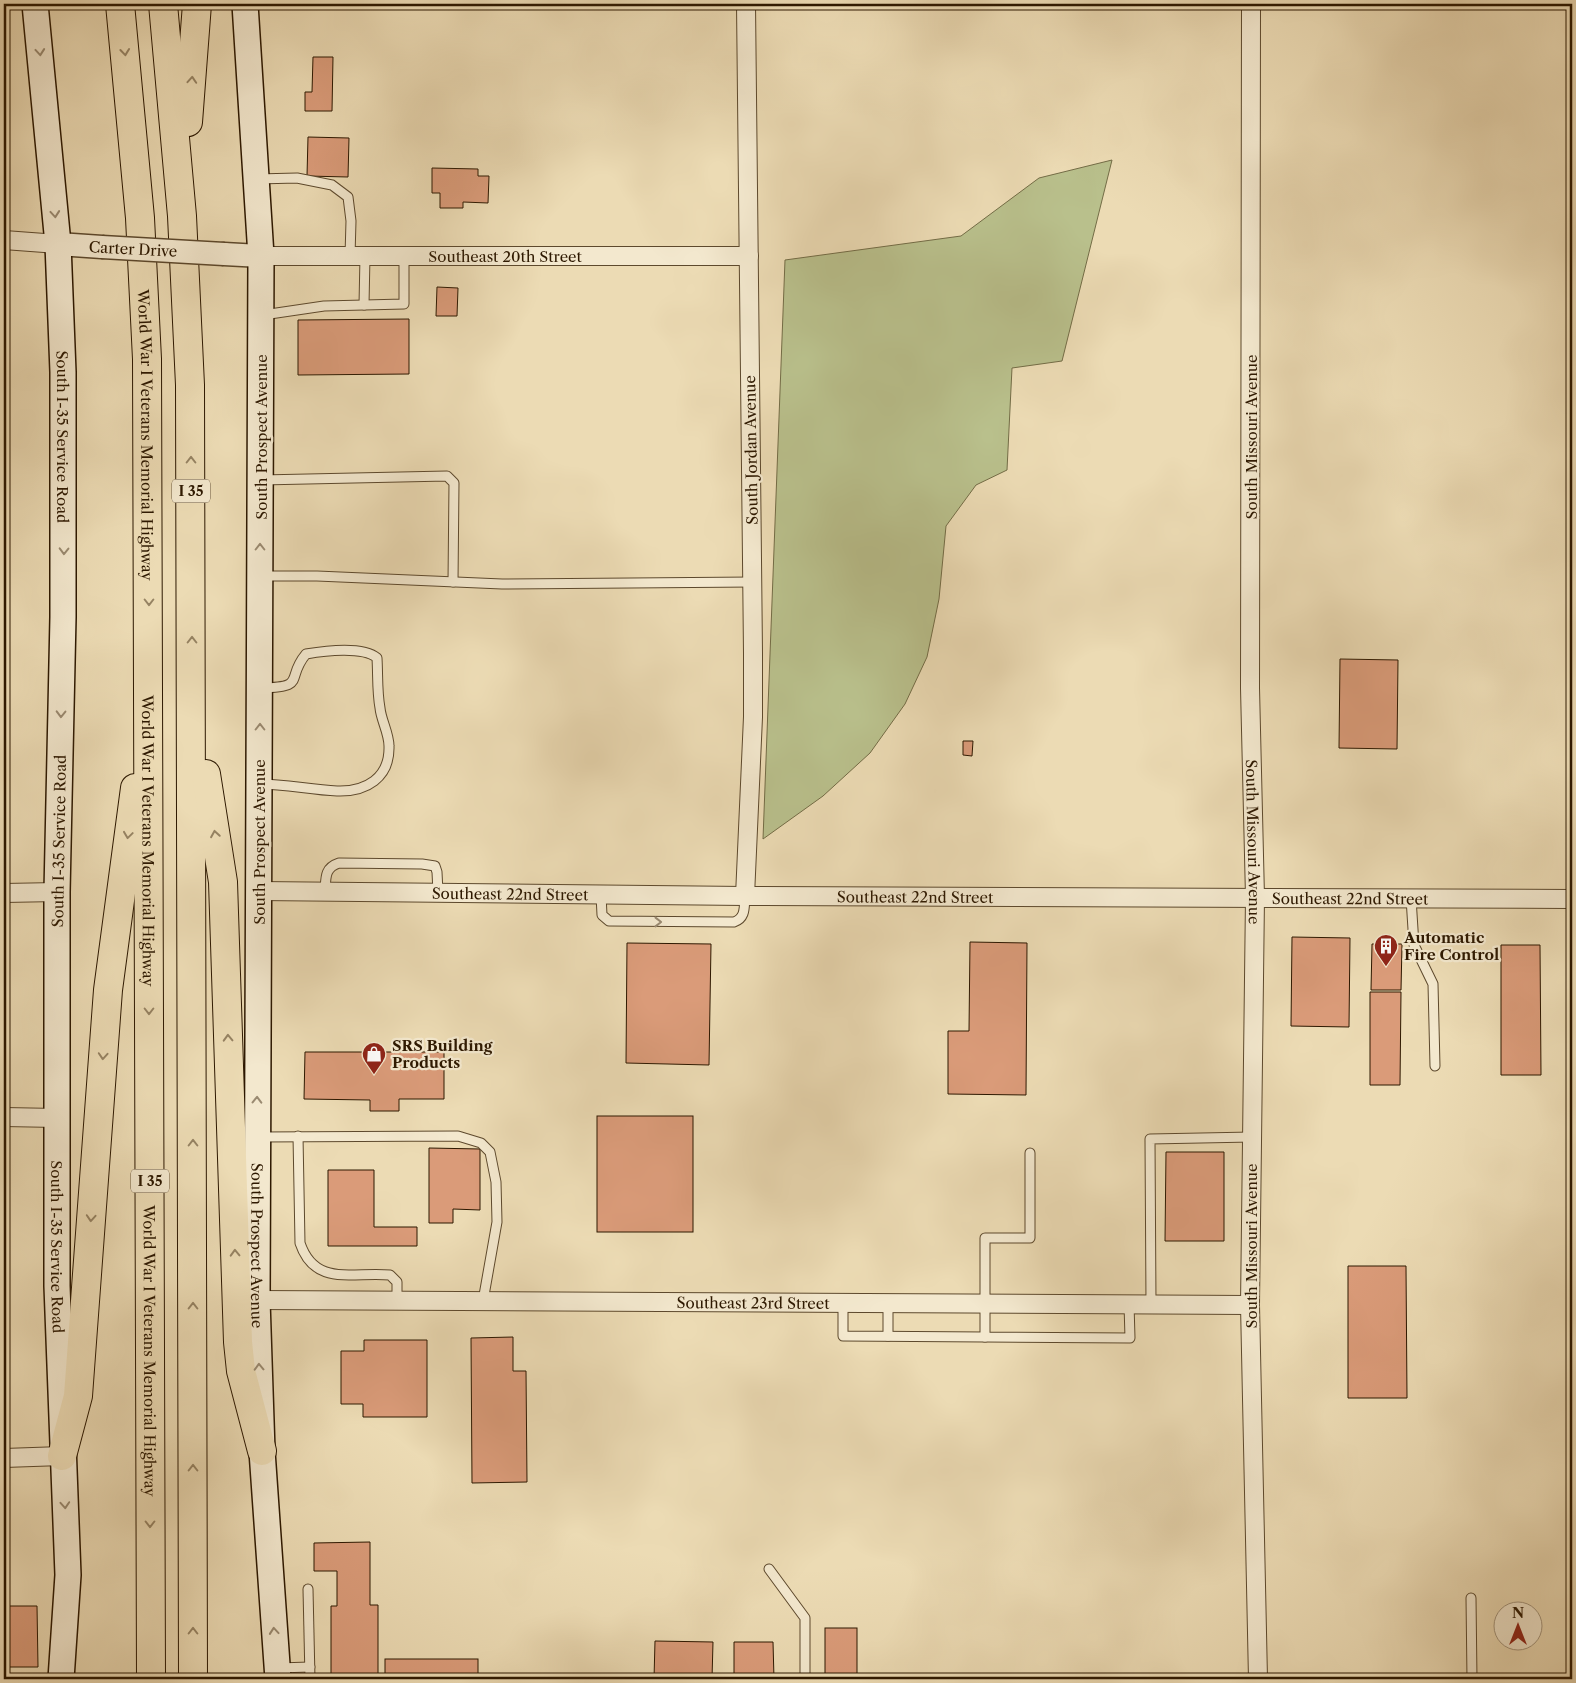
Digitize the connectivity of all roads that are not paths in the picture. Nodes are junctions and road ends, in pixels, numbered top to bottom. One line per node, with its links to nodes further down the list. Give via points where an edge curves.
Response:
1 (35, 4): 11 (main road, South I-35 Service Road, one-way to 11)
2 (120, 4): 22 (highway, World War I Veterans Memorial Highway / I 35, one-way to 22, via 140,218 147,359)
3 (163, 4): 9 (highway, I 35)
4 (197, 4): 9 (highway, one-way to 4)
5 (245, 4): 8 (main road, South Prospect Avenue)
6 (746, 4): 15 (street, South Jordan Avenue)
7 (1251, 4): 33 (street, South Missouri Avenue, via 1250,688)
8 (257, 179): 12 (main road, South Prospect Avenue); 13 (lane, via 297,178 332,185 348,197)
9 (182, 216): 23 (highway, I 35, one-way to 9, via 190,385)
10 (4, 240): 11 (street, Carter Drive)
11 (58, 244): 12 (street, Carter Drive, bridge); 27 (main road, South I-35 Service Road, one-way to 27, via 64,498)
12 (262, 256): 13 (street, Southeast 20th Street); 17 (main road, South Prospect Avenue)
13 (358, 256): 14 (street, Southeast 20th Street); 16 (lane)
14 (404, 256): 15 (street, Southeast 20th Street); 16 (lane, via 404,304)
15 (749, 256): 21 (street, South Jordan Avenue)
16 (364, 304): 17 (lane)
17 (261, 315): 18 (main road, South Prospect Avenue)
18 (261, 480): 19 (main road, South Prospect Avenue, one-way to 18); 20 (lane, via 447,476 454,483)
19 (260, 576): 20 (lane); 24 (main road, South Prospect Avenue)
20 (454, 582): 21 (lane)
21 (753, 582): 32 (street, South Jordan Avenue, via 753,717)
22 (148, 682): 55 (highway, one-way to 55, via 108,990 78,1396); 63 (highway, World War I Veterans Memorial Highway / I 35, one-way to 63)
23 (192, 688): 54 (highway, one-way to 23, via 241,1371 223,882); 64 (highway, I 35, one-way to 23)
24 (260, 688): 25 (main road, South Prospect Avenue, one-way to 24); 25 (lane, via 291,685 306,654 362,651 372,654 377,658 380,708 389,745 386,767 379,780 360,789 338,791)
25 (260, 784): 26 (main road, South Prospect Avenue)
26 (259, 891): 28 (street, Southeast 22nd Street); 40 (main road, South Prospect Avenue, one-way to 26)
27 (57, 892): 29 (street); 38 (main road, South I-35 Service Road)
28 (325, 892): 30 (street, Southeast 22nd Street); 30 (lane, via 329,868 348,863 435,866)
29 (4, 893)
30 (438, 893): 31 (street, Southeast 22nd Street)
31 (601, 895): 32 (street, Southeast 22nd Street); 32 (lane, one-way to 32, via 602,915 610,921 734,922 743,915)
32 (745, 896): 33 (street, Southeast 22nd Street)
33 (1255, 897): 34 (street, Southeast 22nd Street); 41 (street, South Missouri Avenue)
34 (1411, 898): 35 (street, Southeast 22nd Street); 36 (lane, via 1414,945 1434,984)
35 (1572, 900)
36 (1435, 1066)
37 (4, 1117): 38 (street)
38 (57, 1118): 55 (main road, South I-35 Service Road)
39 (298, 1136): 40 (lane); 44 (lane, via 458,1136 481,1143 490,1152 496,1182 498,1222); 45 (lane, via 300,1243 304,1256 315,1267 330,1274 390,1275 397,1282)
40 (257, 1137): 43 (main road, South Prospect Avenue)
41 (1252, 1137): 50 (lane, via 1150,1139); 51 (street, South Missouri Avenue)
42 (1030, 1153): 48 (lane, via 1030,1238 985,1238)
43 (257, 1300): 45 (street, Southeast 23rd Street); 54 (main road, South Prospect Avenue, one-way to 43)
44 (483, 1301): 45 (street, Southeast 23rd Street); 46 (street, Southeast 23rd Street)
45 (398, 1302)
46 (843, 1303): 47 (street, Southeast 23rd Street); 52 (lane, via 843,1336)
47 (888, 1303): 48 (street, Southeast 23rd Street); 52 (lane)
48 (984, 1304): 49 (street, Southeast 23rd Street); 53 (lane)
49 (1129, 1304): 50 (street, Southeast 23rd Street); 53 (lane, via 1130,1338)
50 (1151, 1304): 51 (street, Southeast 23rd Street)
51 (1250, 1305): 67 (street, South Missouri Avenue)
52 (888, 1336): 53 (lane)
53 (984, 1337)
54 (262, 1451): 61 (main road, South Prospect Avenue, one-way to 54)
55 (62, 1456): 56 (street); 62 (main road, South I-35 Service Road, one-way to 62, via 68,1575)
56 (4, 1458)
57 (769, 1568): 66 (lane, via 805,1618)
58 (308, 1589): 60 (lane)
59 (1471, 1598): 68 (lane)
60 (310, 1667): 61 (lane); 65 (lane)
61 (278, 1674)
62 (61, 1679)
63 (151, 1679)
64 (193, 1679)
65 (310, 1679)
66 (805, 1679)
67 (1258, 1679)
68 (1472, 1679)

